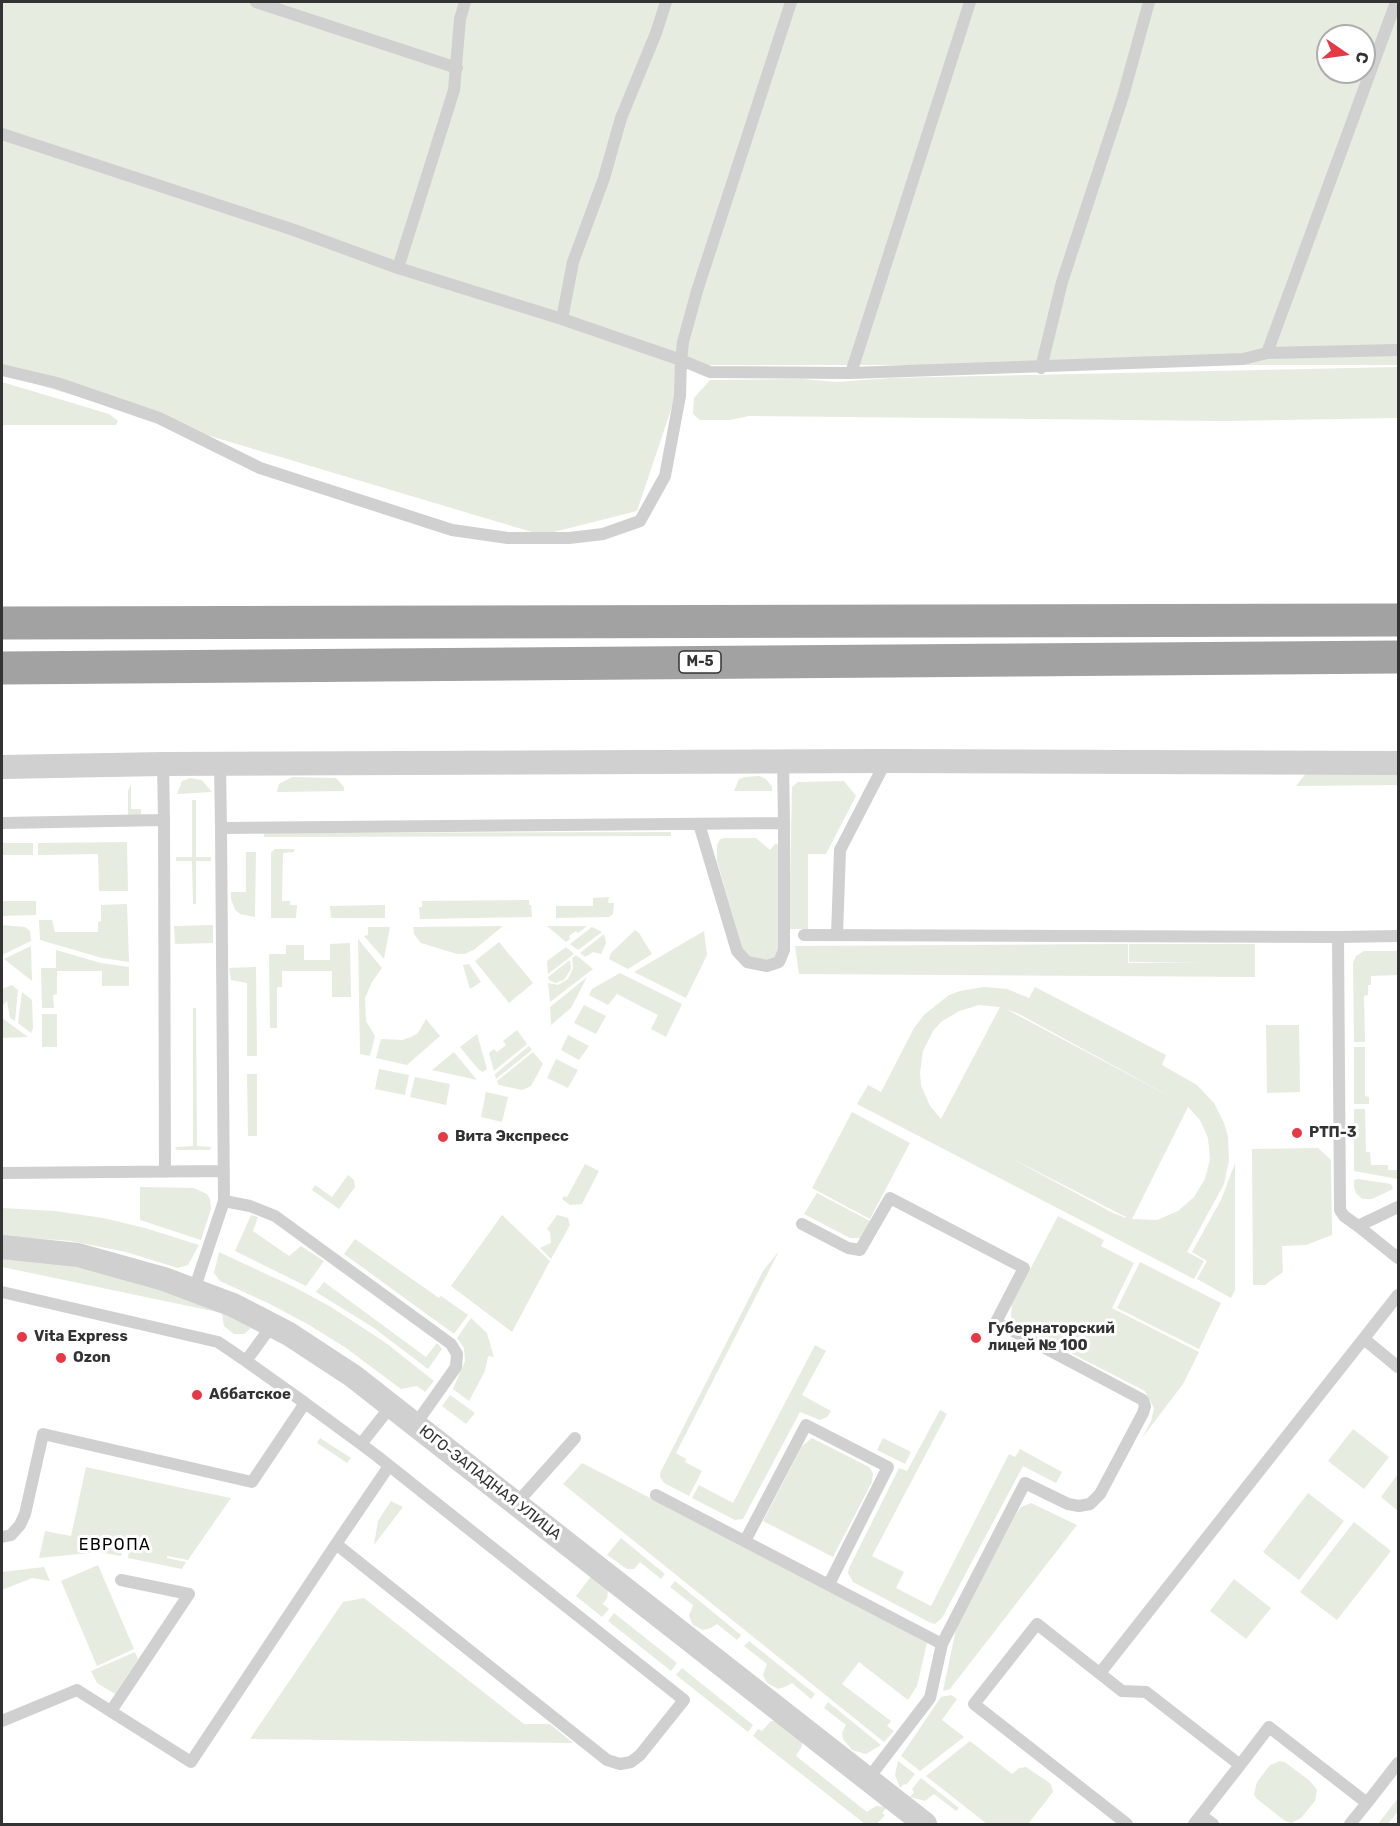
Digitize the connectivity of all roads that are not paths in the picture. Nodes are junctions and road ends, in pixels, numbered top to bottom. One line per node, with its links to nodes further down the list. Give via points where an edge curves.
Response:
1 (256, 2): 8 (lane)
2 (465, 2): 8 (lane)
3 (666, 2): 11 (lane, via 621,118 573,262)
4 (791, 2): 14 (lane, via 696,291)
5 (970, 2): 17 (lane)
6 (1149, 2): 15 (lane, via 1123,96 1062,282)
7 (1396, 2): 13 (lane)
8 (457, 68): 10 (lane, via 454,90)
9 (2, 134): 10 (lane)
10 (398, 268): 11 (lane)
11 (562, 319): 14 (lane)
12 (1398, 350): 13 (lane)
13 (1268, 353): 15 (lane, via 1244,359)
14 (681, 360): 16 (lane, via 680,396 665,476 640,521 603,534 568,538 508,538 452,530 260,468 159,418 57,383); 17 (lane, via 710,372)
15 (1041, 368): 17 (lane)
16 (2, 370)
17 (851, 373)
18 (1398, 620): 19 (highway)
19 (2, 623)
20 (1398, 657): 21 (highway, М-5)
21 (2, 668)
22 (783, 761): 23 (street); 26 (street); 30 (lane)
23 (886, 761): 24 (street); 34 (lane, via 840,850)
24 (1398, 763)
25 (163, 764): 26 (street); 27 (street); 28 (lane)
26 (220, 764): 32 (lane)
27 (2, 767)
28 (164, 820): 29 (lane); 38 (lane)
29 (2, 823)
30 (784, 823): 31 (lane); 31 (lane, via 784,950 779,962 767,966 747,962 737,951)
31 (699, 824): 32 (lane)
32 (221, 828): 37 (lane)
33 (804, 935): 34 (lane)
34 (837, 935): 36 (lane)
35 (1398, 936): 36 (lane)
36 (1338, 937): 43 (lane, via 1340,1210)
37 (224, 1171): 38 (lane); 40 (lane)
38 (165, 1172): 39 (lane)
39 (2, 1173)
40 (224, 1201): 46 (lane); 55 (lane, via 275,1216 451,1344 457,1354 456,1367)
41 (1398, 1207): 43 (lane)
42 (802, 1224): 66 (lane, via 848,1248 860,1250 890,1198 1024,1268 996,1322 1143,1400 1145,1406 1100,1494 1090,1504 1068,1504 1025,1483)
43 (1358, 1226): 45 (lane)
44 (2, 1247): 46 (street, ЮГО-ЗАПАДНАЯ УЛИЦА, via 78,1255)
45 (1398, 1258)
46 (194, 1290): 49 (street, ЮГО-ЗАПАДНАЯ УЛИЦА)
47 (2, 1292): 51 (lane, via 218,1342)
48 (1398, 1294): 50 (lane)
49 (272, 1325): 51 (lane); 54 (street, ЮГО-ЗАПАДНАЯ УЛИЦА, via 353,1376)
50 (1364, 1339): 52 (lane); 67 (lane)
51 (246, 1361): 53 (lane)
52 (1398, 1367)
53 (304, 1402): 57 (lane); 61 (lane, via 252,1482 43,1434 25,1514 20,1526)
54 (391, 1406): 55 (street, ЮГО-ЗАПАДНАЯ УЛИЦА); 57 (lane)
55 (415, 1425): 60 (street, ЮГО-ЗАПАДНАЯ УЛИЦА)
56 (575, 1438): 60 (lane)
57 (361, 1444): 58 (lane)
58 (389, 1466): 63 (lane); 63 (lane, via 684,1700 640,1755 620,1764 608,1760)
59 (656, 1495): 62 (lane)
60 (516, 1504): 72 (street, ЮГО-ЗАПАДНАЯ УЛИЦА)
61 (2, 1537)
62 (746, 1541): 65 (lane); 65 (lane, via 806,1425 888,1467)
63 (336, 1544): 68 (lane, via 191,1762)
64 (121, 1580): 68 (lane, via 189,1594)
65 (829, 1584): 66 (lane)
66 (942, 1644): 72 (lane, via 930,1698)
67 (1100, 1673): 71 (lane, via 1122,1690 1146,1692); 76 (lane, via 1037,1624 974,1704)
68 (111, 1710): 69 (lane, via 77,1690)
69 (2, 1720)
70 (1398, 1763): 73 (lane)
71 (1240, 1765): 73 (lane, via 1269,1728); 74 (lane)
72 (868, 1779): 75 (street, ЮГО-ЗАПАДНАЯ УЛИЦА)
73 (1367, 1803): 78 (lane)
74 (1198, 1820): 77 (lane)
75 (925, 1824)
76 (1127, 1824)
77 (1213, 1824)
78 (1350, 1824)

